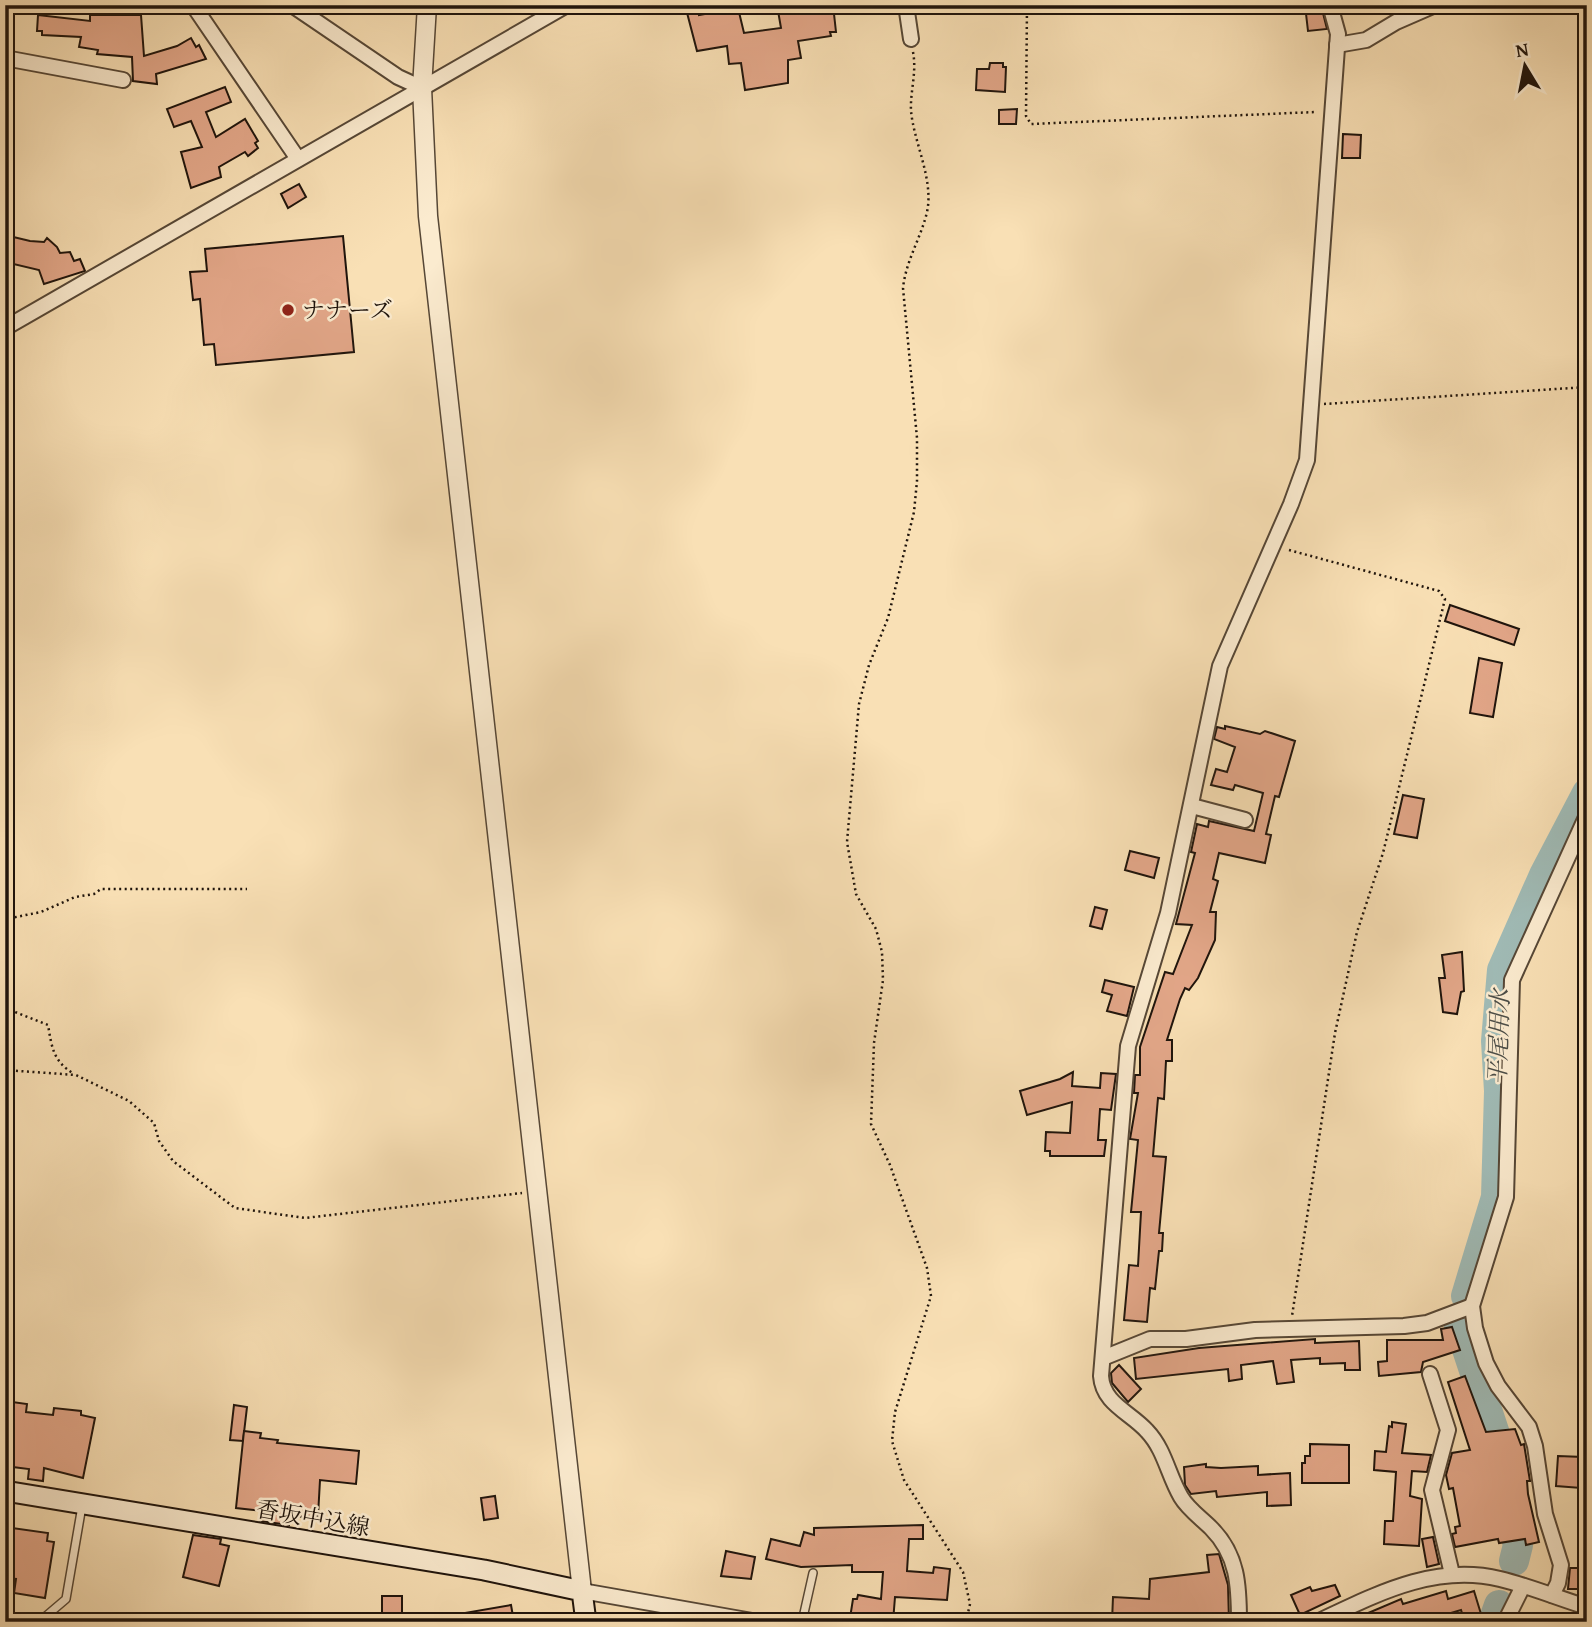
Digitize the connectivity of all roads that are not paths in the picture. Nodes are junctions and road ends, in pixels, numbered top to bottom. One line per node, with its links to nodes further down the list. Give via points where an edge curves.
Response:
1 (193, 5): 13 (street)
2 (292, 5): 12 (street)
3 (427, 5): 12 (street)
4 (567, 5): 12 (street)
5 (906, 5): 8 (street)
6 (1330, 5): 9 (street, via 1337,24)
7 (1435, 5): 9 (street, via 1366,40)
8 (911, 38)
9 (1337, 45): 15 (street, via 1307,460 1220,666)
10 (5, 58): 11 (street)
11 (123, 80)
12 (422, 88): 13 (street); 26 (street, via 430,238)
13 (298, 159): 14 (street)
14 (5, 328)
15 (1192, 806): 17 (street); 19 (street, via 1168,913 1128,1046)
16 (1587, 815): 18 (street, via 1512,980 1506,1197)
17 (1245, 820)
18 (1472, 1306): 19 (street, via 1427,1323 1404,1326 1255,1330 1150,1339); 27 (street, via 1486,1363 1497,1387 1529,1427 1535,1446 1545,1514 1561,1564)
19 (1104, 1359): 34 (street, via 1101,1376 1107,1396 1148,1431 1184,1502 1224,1542 1238,1584)
20 (1430, 1374): 24 (street, via 1448,1430 1432,1490)
21 (5, 1491): 22 (main road, 香坂中込線)
22 (82, 1504): 26 (main road, 香坂中込線, via 484,1570); 30 (lane, via 66,1599)
23 (813, 1573): 33 (lane)
24 (1452, 1574): 25 (street, via 1499,1578); 35 (street, via 1407,1583)
25 (1523, 1586): 27 (street); 36 (street)
26 (582, 1591): 29 (street); 31 (main road)
27 (1552, 1595): 28 (street)
28 (1587, 1607)
29 (682, 1615): 32 (street)
30 (40, 1622)
31 (586, 1622)
32 (758, 1622)
33 (802, 1622)
34 (1239, 1622)
35 (1317, 1622)
36 (1505, 1622)

